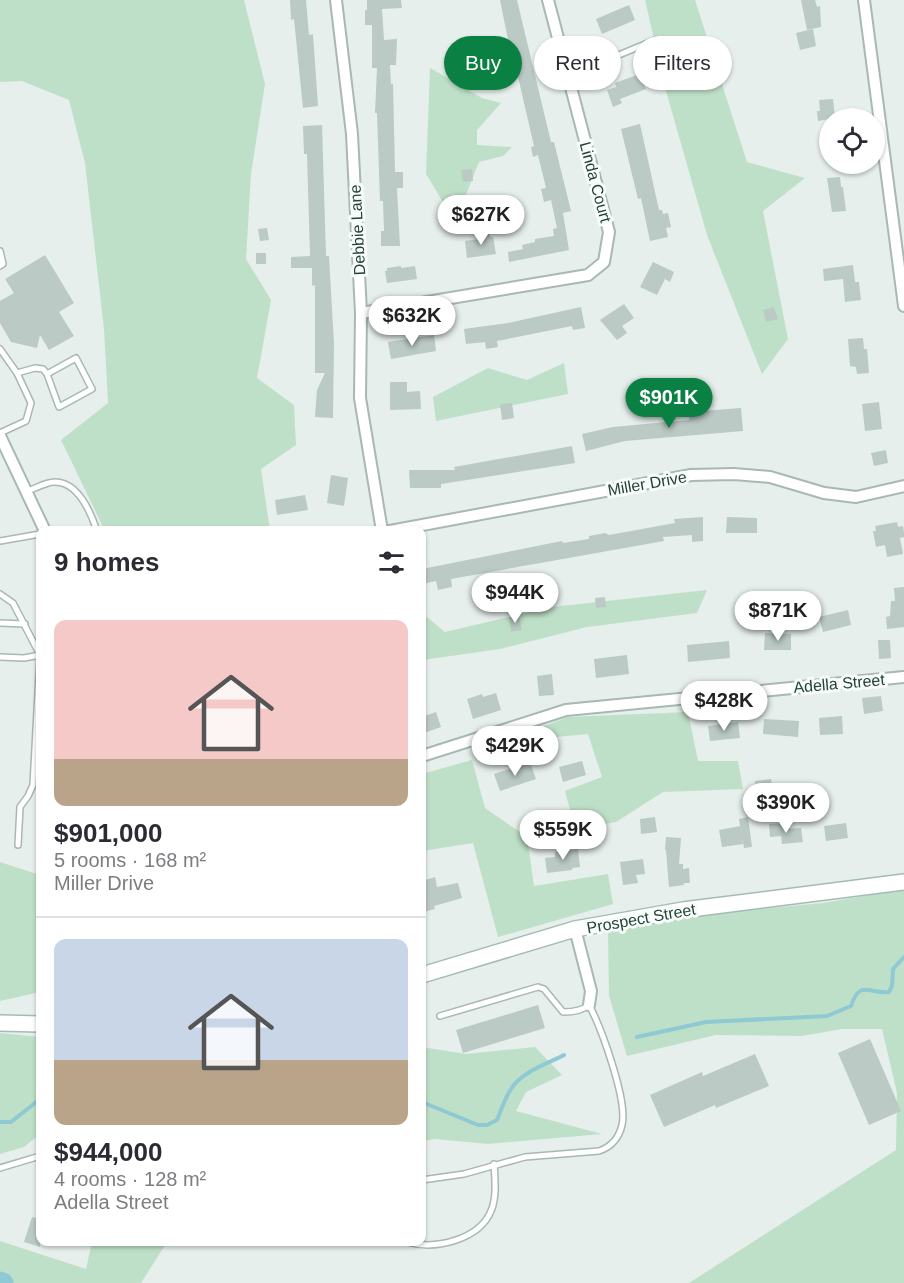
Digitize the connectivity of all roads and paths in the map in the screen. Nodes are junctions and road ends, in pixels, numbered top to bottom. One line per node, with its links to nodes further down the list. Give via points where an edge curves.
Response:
1 (336, 0): 9 (street, Debbie Lane, via 352,134)
2 (548, 0): 4 (street, Linda Court)
3 (864, 0): 8 (street)
4 (557, 36)
5 (572, 90): 9 (street, Linda Court, via 609,232 604,262 588,275)
6 (0, 251): 7 (lane)
7 (0, 266)
8 (904, 306)
9 (361, 313): 18 (street, Debbie Lane, via 360,398)
10 (0, 349): 11 (lane)
11 (17, 373): 12 (lane, via 35,368); 13 (lane, via 31,403 26,421)
12 (47, 374): 12 (lane, via 59,407 92,389 76,358)
13 (0, 434): 15 (street)
14 (904, 486): 19 (street, Miller Drive, via 856,497 824,493 770,477 691,475)
15 (28, 491): 16 (street); 17 (lane, via 49,482 68,486 86,507)
16 (43, 526)
17 (95, 526)
18 (381, 526)
19 (417, 526)
20 (36, 535): 21 (lane)
21 (0, 541)
22 (0, 594): 24 (lane, via 13,603)
23 (0, 623): 24 (lane)
24 (25, 624): 25 (lane)
25 (36, 647)
26 (36, 656): 27 (lane)
27 (0, 657)
28 (904, 677): 30 (street, Adella Street, via 566,710)
29 (36, 729): 31 (lane, via 33,785 20,807)
30 (426, 755)
31 (18, 845)
32 (904, 882): 33 (main road, Prospect Street, via 683,910)
33 (575, 930): 34 (main road, Prospect Street); 35 (street, via 591,992)
34 (426, 974)
35 (590, 1005): 36 (lane, via 563,1012 538,987); 40 (lane, via 601,1026 623,1106 622,1125 615,1140 609,1148 599,1151 525,1156)
36 (440, 1016)
37 (0, 1023): 38 (main road)
38 (36, 1024)
39 (36, 1157): 41 (lane)
40 (494, 1164): 42 (lane, via 464,1174); 43 (lane, via 492,1209 484,1225 450,1243)
41 (0, 1168)
42 (426, 1179)
43 (426, 1245)

